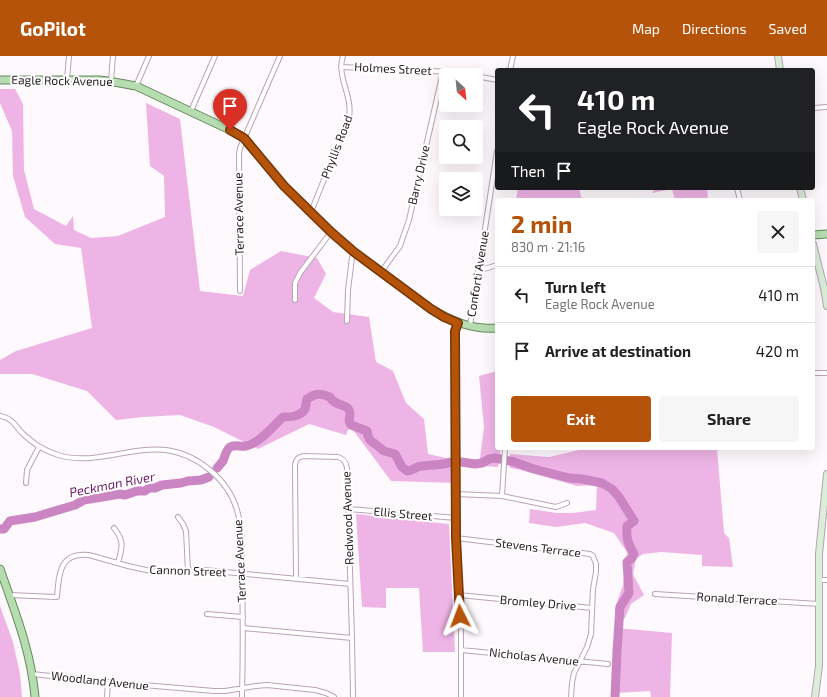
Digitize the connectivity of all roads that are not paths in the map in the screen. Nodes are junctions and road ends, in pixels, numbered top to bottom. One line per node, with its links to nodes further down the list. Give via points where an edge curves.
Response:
1 (69, 56): 15 (street)
2 (113, 56): 17 (street)
3 (149, 56): 18 (street)
4 (214, 56): 22 (street)
5 (280, 56): 23 (street, Terrace Avenue)
6 (343, 56): 9 (street, Phyllis Road)
7 (513, 56): 10 (street)
8 (778, 56): 11 (main road)
9 (341, 67): 12 (street, Holmes Street); 25 (street, Phyllis Road, via 351,109)
10 (510, 68)
11 (780, 68)
12 (439, 72)
13 (483, 77): 16 (street)
14 (0, 80): 15 (main road, Eagle Rock Avenue)
15 (67, 80): 17 (main road, Eagle Rock Avenue)
16 (495, 80)
17 (111, 81): 18 (main road, Eagle Rock Avenue)
18 (136, 86): 22 (main road, Eagle Rock Avenue)
19 (439, 89): 33 (street, Barry Drive, via 409,220 400,246)
20 (827, 107): 21 (street)
21 (815, 108)
22 (191, 112): 23 (main road, Eagle Rock Avenue)
23 (244, 138): 25 (main road, Eagle Rock Avenue, via 284,186); 34 (street, Terrace Avenue, via 239,154)
24 (495, 164): 32 (street, Conforti Avenue)
25 (311, 213): 26 (main road, Eagle Rock Avenue)
26 (331, 232): 29 (main road, Eagle Rock Avenue); 35 (street, via 300,273 295,283)
27 (827, 234): 28 (main road)
28 (815, 235)
29 (354, 252): 33 (main road, Eagle Rock Avenue); 37 (street, via 348,290)
30 (815, 252): 36 (main road)
31 (495, 266): 32 (street)
32 (478, 271): 39 (street, Conforti Avenue)
33 (381, 272): 38 (main road, Eagle Rock Avenue, via 431,309)
34 (240, 291)
35 (295, 300)
36 (827, 306)
37 (347, 321)
38 (458, 323): 39 (main road, Eagle Rock Avenue); 48 (street, via 455,331)
39 (470, 326): 40 (main road, Eagle Rock Avenue)
40 (495, 328)
41 (815, 373): 42 (street)
42 (827, 373)
43 (2, 416): 44 (street, Terrace Avenue, via 10,420)
44 (39, 447): 47 (street, via 27,470); 59 (street, Terrace Avenue, via 60,455 84,458 167,450 201,464 222,483 237,509 241,530)
45 (505, 450): 49 (street)
46 (827, 474): 61 (main road)
47 (26, 483)
48 (456, 494): 49 (street); 53 (street)
49 (502, 496): 50 (street, via 556,507)
50 (567, 503)
51 (349, 509): 53 (street, Ellis Street); 60 (street, Redwood Avenue, via 347,468 342,459 304,456 296,460); 63 (street, Redwood Avenue)
52 (178, 517): 58 (street, via 186,531)
53 (456, 518): 55 (street)
54 (114, 528): 56 (street, via 122,541)
55 (456, 538): 66 (street); 68 (street, Stevens Terrace, via 590,554 596,564)
56 (118, 563): 58 (street, Cannon Street, via 158,572); 65 (street, Cannon Street, via 80,554 71,557 60,570 57,597)
57 (0, 569): 65 (main road)
58 (188, 570): 59 (street, Cannon Street)
59 (242, 573): 60 (street, Cannon Street); 70 (street, Terrace Avenue)
60 (296, 579): 63 (street, Cannon Street)
61 (819, 580): 62 (street); 67 (main road)
62 (827, 580)
63 (350, 584): 72 (street, Redwood Avenue)
64 (655, 594): 67 (street, Ronald Terrace)
65 (9, 595): 76 (main road, via 26,644)
66 (459, 595): 68 (street, Bromley Drive); 73 (street)
67 (819, 604): 86 (main road, via 819,666)
68 (592, 608): 74 (street, Stevens Terrace, via 591,634)
69 (208, 614): 70 (street)
70 (243, 617): 71 (street, Terrace Avenue)
71 (243, 628): 72 (street); 78 (street, Terrace Avenue)
72 (352, 638): 83 (street, Redwood Avenue)
73 (461, 650): 74 (street, Nicholas Avenue); 84 (street)
74 (580, 662): 75 (street, Nicholas Avenue); 85 (street, Stevens Terrace, via 574,673)
75 (608, 664)
76 (32, 674): 77 (street, Woodland Avenue); 79 (main road)
77 (108, 682): 78 (street, Woodland Avenue, via 214,691); 80 (street)
78 (242, 687): 81 (street, Terrace Avenue); 82 (street, Woodland Avenue, via 267,685 315,690)
79 (35, 697)
80 (108, 697)
81 (242, 697)
82 (334, 697)
83 (352, 697)
84 (461, 697)
85 (571, 697)
86 (815, 697)

